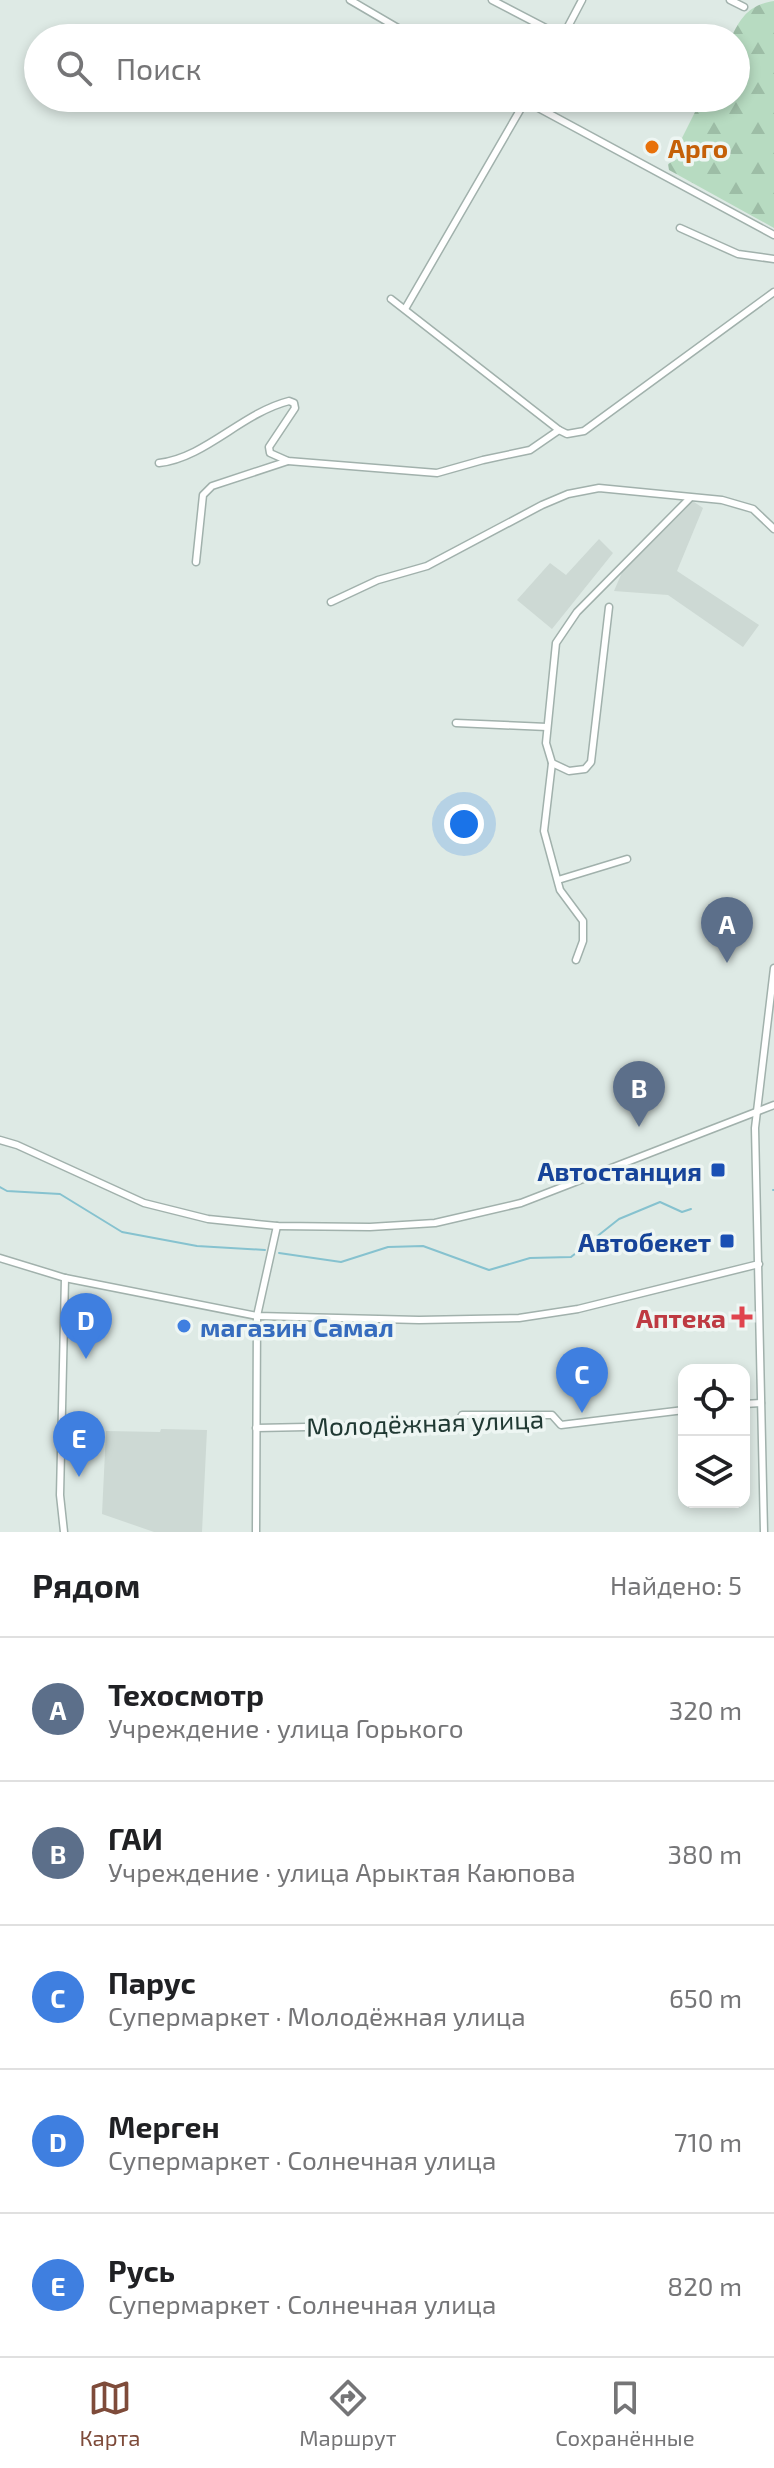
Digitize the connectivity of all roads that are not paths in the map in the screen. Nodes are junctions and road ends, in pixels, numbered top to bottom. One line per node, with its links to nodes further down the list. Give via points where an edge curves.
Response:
1 (350, 0): 6 (street)
2 (492, 0): 7 (street)
3 (582, 0): 8 (street)
4 (730, 0): 5 (street)
5 (744, 7)
6 (391, 24)
7 (537, 24)
8 (569, 24)
9 (517, 112): 16 (street)
10 (548, 112): 12 (street)
11 (680, 228): 13 (street, via 738,254)
12 (774, 235)
13 (774, 259)
14 (774, 292): 17 (street, via 584,431)
15 (391, 299): 16 (street)
16 (405, 309): 17 (street)
17 (559, 430): 18 (street, via 530,450 437,473)
18 (288, 461): 19 (street, via 270,453 269,447 295,408 289,401 256,413 171,462); 22 (street, via 212,486 203,495)
19 (159, 463)
20 (690, 498): 21 (street, via 740,504 761,514); 23 (street, via 599,488 568,494 427,566 378,580); 26 (street, via 564,630 553,659)
21 (774, 529)
22 (196, 562)
23 (331, 602)
24 (609, 607): 27 (street, via 591,762 580,771)
25 (456, 723): 26 (street)
26 (547, 727): 27 (street)
27 (552, 763): 29 (street, via 544,831)
28 (627, 859): 29 (street)
29 (558, 880): 30 (street, via 583,921)
30 (576, 960)
31 (774, 968): 33 (street)
32 (774, 1105): 33 (street)
33 (756, 1112): 35 (street, via 521,1203 435,1223); 37 (street)
34 (0, 1140): 35 (street, via 144,1203 208,1219)
35 (277, 1226): 39 (street)
36 (0, 1258): 38 (street)
37 (759, 1264): 39 (street, via 578,1309 519,1318); 40 (street)
38 (65, 1278): 39 (street); 44 (street, via 60,1495)
39 (257, 1316): 43 (street)
40 (761, 1403): 41 (street); 46 (street)
41 (750, 1404)
42 (678, 1411): 43 (street, Молодёжная улица, via 561,1425 552,1415 462,1415 458,1424)
43 (256, 1428): 45 (street)
44 (64, 1532)
45 (256, 1532)
46 (764, 1532)

